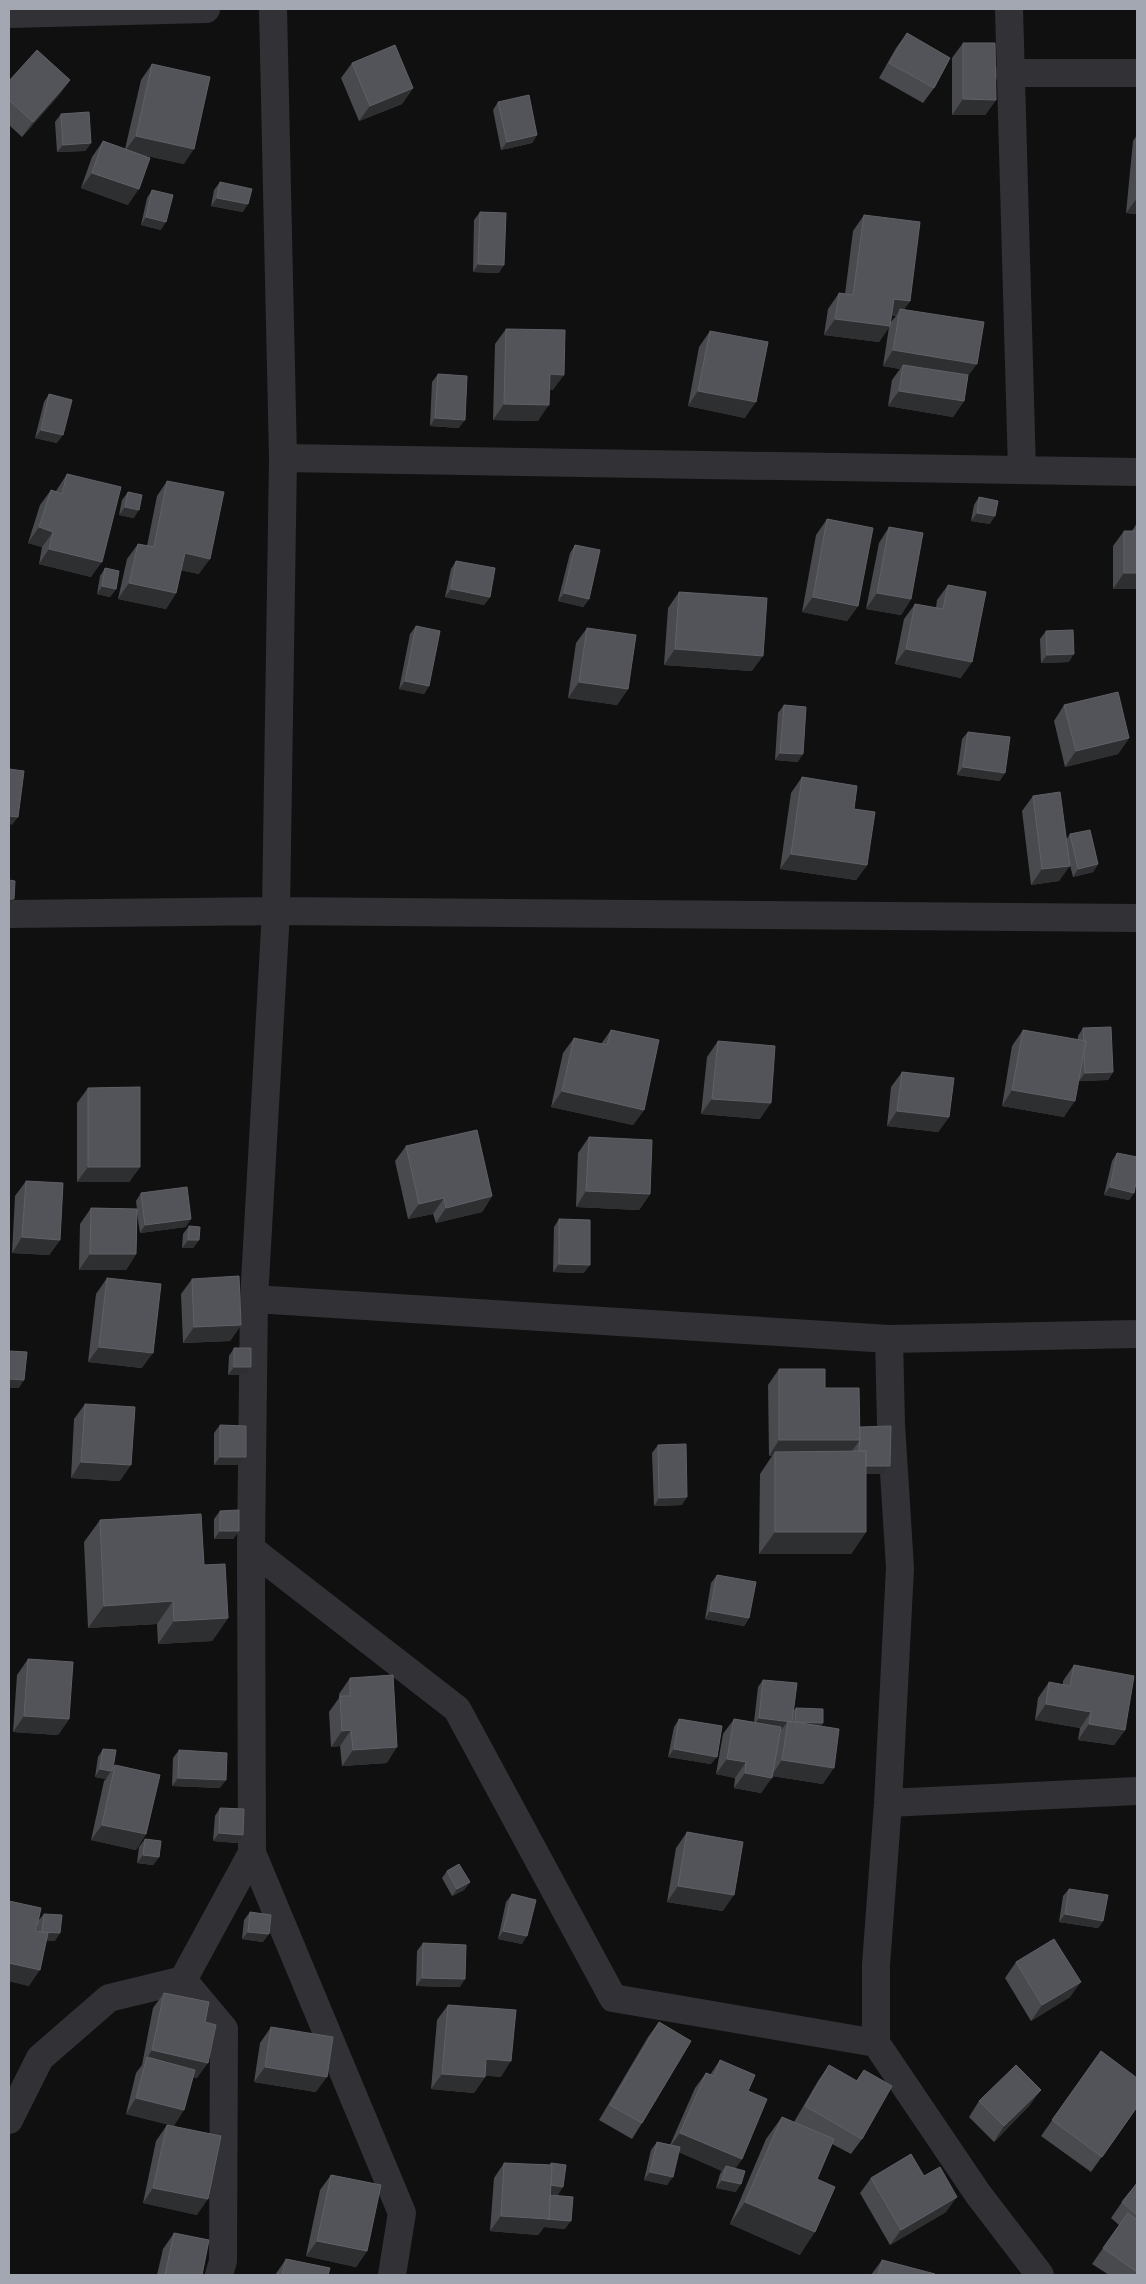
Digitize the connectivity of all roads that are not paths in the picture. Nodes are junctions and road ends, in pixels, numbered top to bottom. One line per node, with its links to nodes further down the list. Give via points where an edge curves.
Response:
1 (206, 9): 4 (street)
2 (273, 9): 7 (street)
3 (1009, 9): 5 (street)
4 (9, 14)
5 (1009, 73): 6 (street); 8 (street)
6 (1137, 73)
7 (283, 458): 8 (street); 10 (street)
8 (1022, 470): 9 (street)
9 (1137, 472)
10 (276, 911): 11 (street); 12 (street); 13 (street)
11 (9, 914)
12 (1137, 918)
13 (254, 1300): 15 (street); 16 (street)
14 (1137, 1334): 15 (street)
15 (890, 1339): 18 (street, via 891,1424 900,1568)
16 (251, 1549): 19 (street); 21 (street, via 457,1709 613,1998)
17 (1137, 1791): 18 (street)
18 (888, 1803): 21 (street, via 876,1964)
19 (252, 1853): 20 (street); 24 (street, via 402,2212)
20 (183, 1980): 22 (street, via 109,1998 40,2058); 23 (street, via 224,2029 222,2261)
21 (876, 2043): 25 (street, via 978,2194)
22 (9, 2120)
23 (219, 2275)
24 (392, 2275)
25 (1040, 2275)

